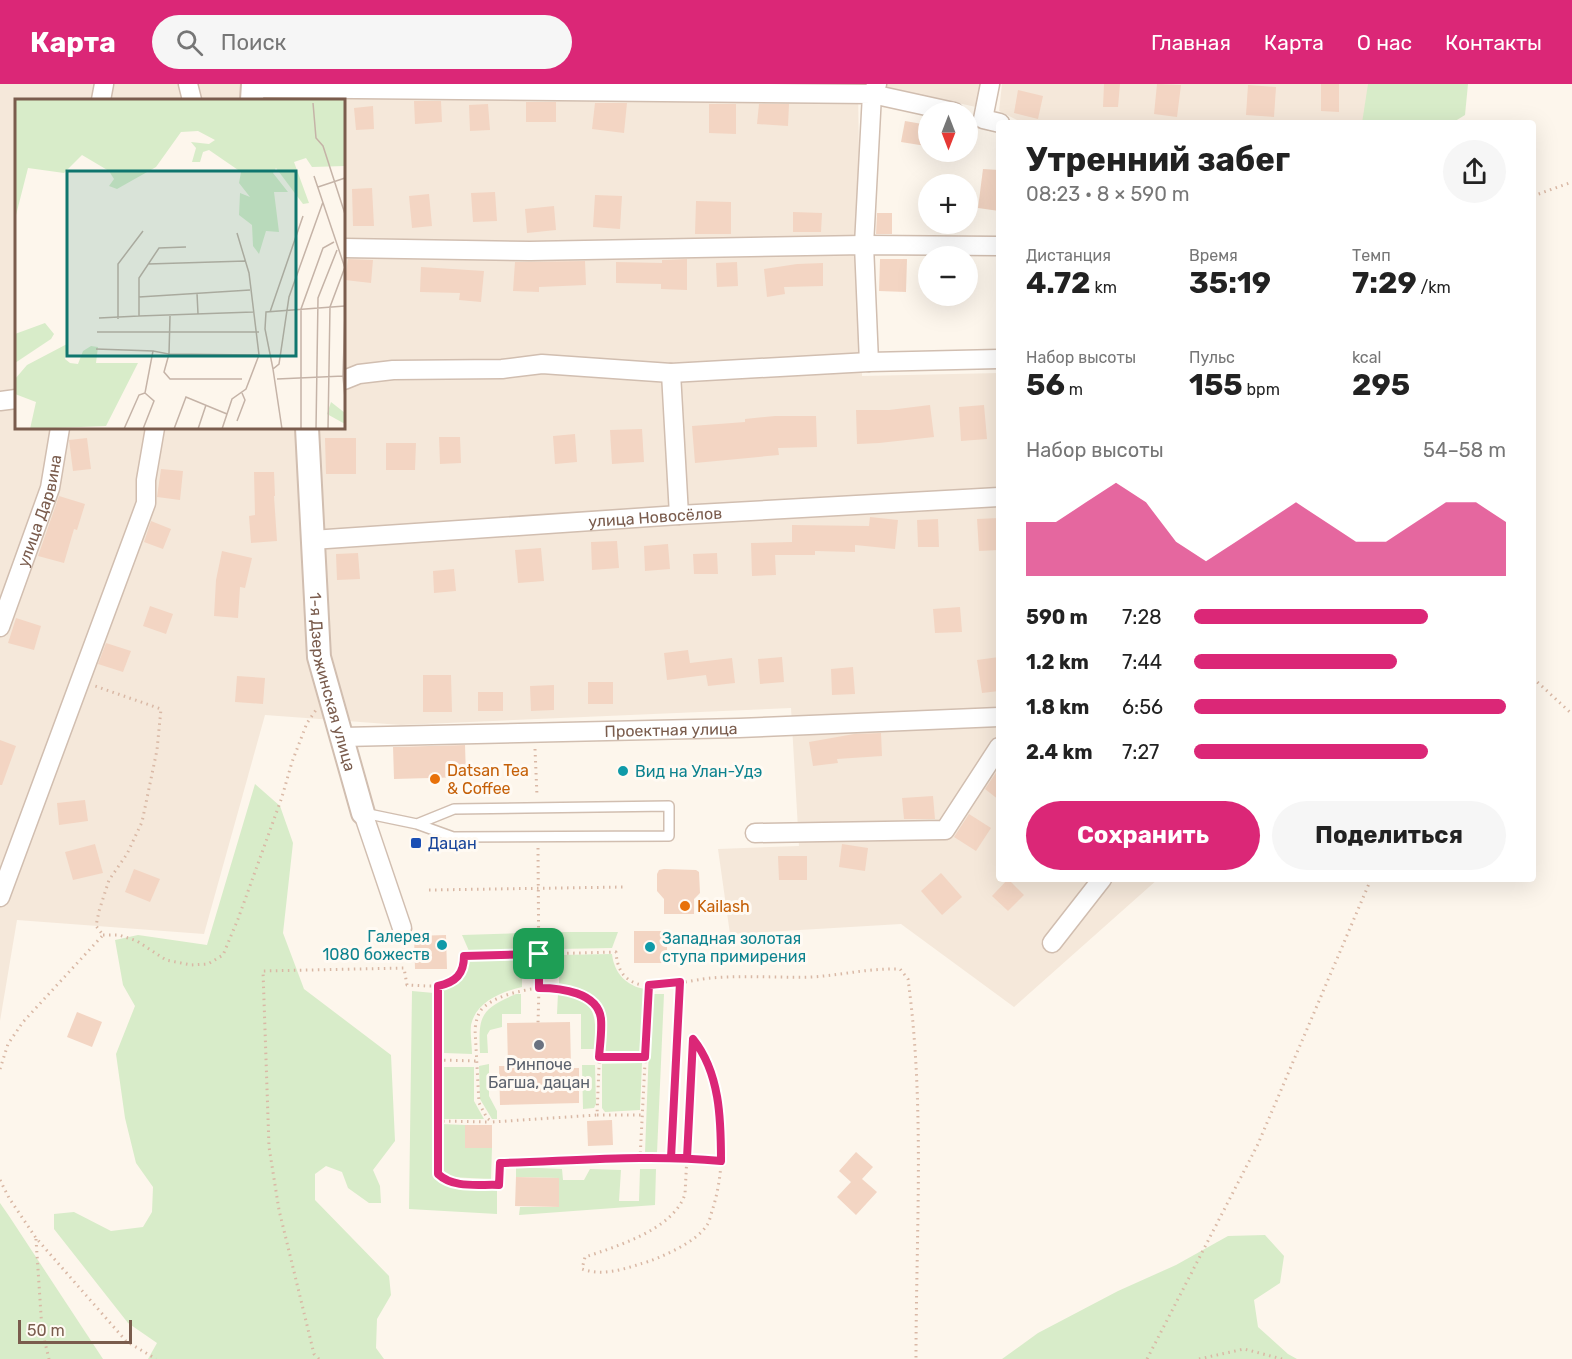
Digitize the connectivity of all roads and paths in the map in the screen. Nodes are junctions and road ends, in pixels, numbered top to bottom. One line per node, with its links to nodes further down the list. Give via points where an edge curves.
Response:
1 (104, 84): 6 (street)
2 (188, 84): 7 (street)
3 (990, 84): 9 (street)
4 (874, 89): 5 (street); 8 (street); 12 (street)
5 (253, 91)
6 (101, 99)
7 (192, 99)
8 (919, 102)
9 (984, 119)
10 (1572, 182): 11 (path)
11 (1536, 194)
12 (864, 245): 13 (street); 14 (street, via 530,250); 16 (street)
13 (996, 246)
14 (345, 248)
15 (996, 359): 16 (street)
16 (869, 362): 17 (street)
17 (671, 373): 18 (street, via 542,364 502,369 393,370); 25 (street)
18 (345, 380)
19 (15, 399): 20 (street)
20 (0, 400)
21 (60, 429): 27 (street, улица Дарвина, via 50,488)
22 (155, 429): 28 (street, via 146,503)
23 (307, 429): 26 (street, 1-я Дзержинская улица)
24 (996, 497): 25 (street, улица Новосёлов)
25 (679, 515): 26 (street, улица Новосёлов)
26 (312, 540): 30 (street, 1-я Дзержинская улица, via 319,657)
27 (0, 627)
28 (79, 681): 46 (street); 48 (path, via 160,709 157,750 142,822 110,880 99,910 96,926)
29 (1536, 681): 31 (path)
30 (331, 697): 33 (street, 1-я Дзержинская улица); 48 (path, via 308,723 223,954 208,964 191,965 166,960 137,941)
31 (1572, 714)
32 (996, 717): 33 (street, Проектная улица, via 740,728)
33 (343, 737): 37 (street, 1-я Дзержинская улица)
34 (535, 744): 36 (path)
35 (996, 752): 39 (street, via 945,830)
36 (537, 808): 38 (lane, via 454,809); 38 (lane, via 669,806 669,836 453,837)
37 (363, 813): 38 (lane); 47 (street, 1-я Дзержинская улица)
38 (417, 824)
39 (755, 833)
40 (538, 857): 44 (path)
41 (1100, 882): 49 (street)
42 (1370, 882): 75 (path, via 1258,1144)
43 (624, 887): 44 (path)
44 (538, 888): 45 (path); 50 (path)
45 (429, 890)
46 (0, 897)
47 (402, 928)
48 (103, 935): 60 (path, via 23,1022 8,1044)
49 (1052, 943)
50 (539, 954): 52 (path, via 616,952 622,974); 53 (path, via 464,956 458,978); 54 (path)
51 (680, 982): 52 (path); 66 (path); 74 (path, via 754,975 813,976 880,968 900,969 908,979 919,1146)
52 (649, 985): 57 (path)
53 (438, 986): 58 (path); 73 (path, via 408,985 404,968 263,971 269,1147 279,1210 314,1354)
54 (539, 988): 55 (path); 56 (path, via 576,992 598,1010); 59 (path, via 514,992 482,1009 475,1029)
55 (538, 1023)
56 (599, 1057): 57 (path); 61 (path)
57 (645, 1057): 62 (path)
58 (438, 1060): 59 (path); 63 (path)
59 (477, 1061): 64 (path, via 478,1103)
60 (0, 1069)
61 (597, 1114): 62 (path); 64 (path)
62 (642, 1114): 65 (path)
63 (437, 1121): 64 (path); 65 (path, via 438,1174 453,1183 499,1185 500,1163)
64 (492, 1122)
65 (640, 1158): 66 (path)
66 (671, 1158): 67 (path)
67 (687, 1158): 68 (path); 68 (path, via 693,1039 712,1073 721,1124); 68 (path, via 686,1194 673,1216 639,1236 585,1257 582,1269 594,1273 618,1271 650,1262 687,1244 707,1226 716,1199)
68 (721, 1161)
69 (0, 1180): 70 (path)
70 (36, 1238): 71 (path, via 42,1330); 72 (path, via 126,1341)
71 (49, 1359)
72 (156, 1359)
73 (319, 1359)
74 (916, 1359)
75 (1147, 1359)
76 (1199, 1359): 77 (path, via 1244,1349)
77 (1282, 1359)

